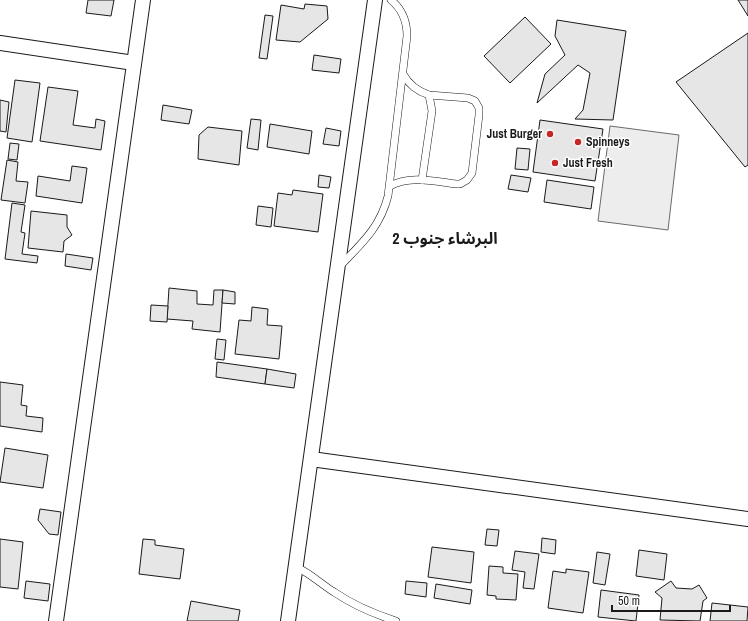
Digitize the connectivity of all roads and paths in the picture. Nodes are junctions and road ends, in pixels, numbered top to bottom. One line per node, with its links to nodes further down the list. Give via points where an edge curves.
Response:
1 (143, 0): 5 (street)
2 (375, 0): 10 (street)
3 (390, 0): 6 (lane, via 400,9 406,22 407,36)
4 (0, 43): 5 (street)
5 (134, 63): 14 (street)
6 (402, 74): 7 (lane, via 410,85); 9 (lane)
7 (429, 95): 8 (lane, via 432,110); 8 (lane, via 472,99 477,104 479,115 473,169 467,180 456,184)
8 (422, 180): 9 (lane, via 405,180)
9 (390, 186): 10 (lane, via 386,205 378,223 367,239)
10 (338, 268): 11 (street)
11 (311, 459): 12 (street); 13 (street)
12 (748, 519)
13 (296, 567): 15 (street); 16 (lane, via 346,600 374,614)
14 (56, 621)
15 (288, 621)
16 (396, 621)

